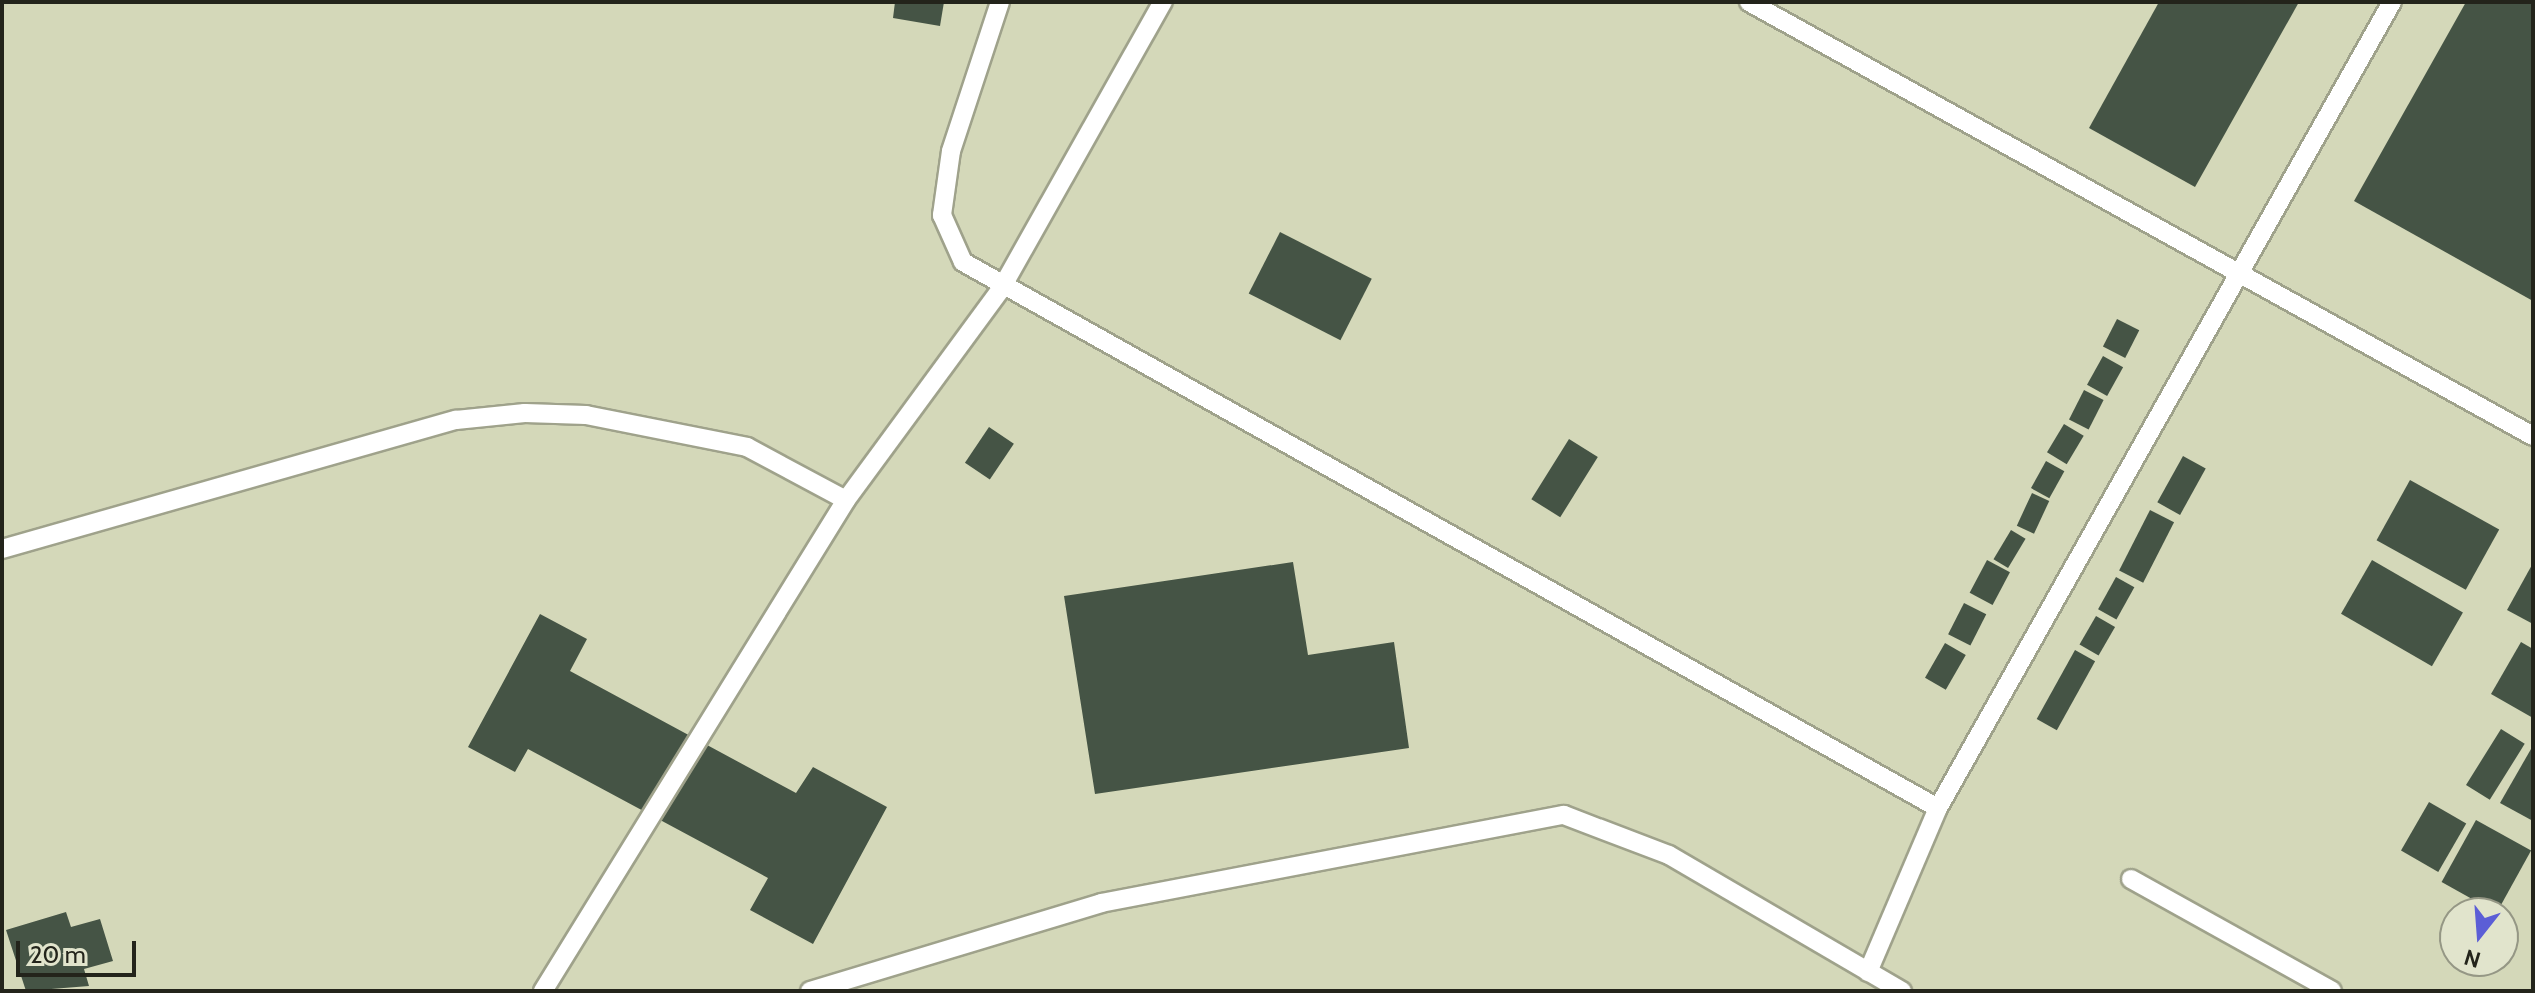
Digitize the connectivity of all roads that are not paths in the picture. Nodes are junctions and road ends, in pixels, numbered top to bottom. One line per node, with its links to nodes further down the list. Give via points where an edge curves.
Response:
1 (1000, 2): 6 (lane, via 951,151 942,215 963,262)
2 (1163, 2): 6 (lane)
3 (1749, 2): 5 (lane)
4 (2392, 2): 5 (lane)
5 (2243, 273): 7 (lane); 10 (lane)
6 (1001, 289): 8 (lane); 10 (lane)
7 (2533, 436)
8 (846, 500): 9 (lane, via 747,447 586,415 525,413 456,420); 13 (lane)
9 (2, 549)
10 (1938, 808): 12 (lane)
11 (2131, 879): 16 (lane)
12 (1868, 972): 14 (lane, via 1669,855 1564,815 1101,903); 15 (lane)
13 (543, 991)
14 (810, 991)
15 (1902, 991)
16 (2332, 991)

